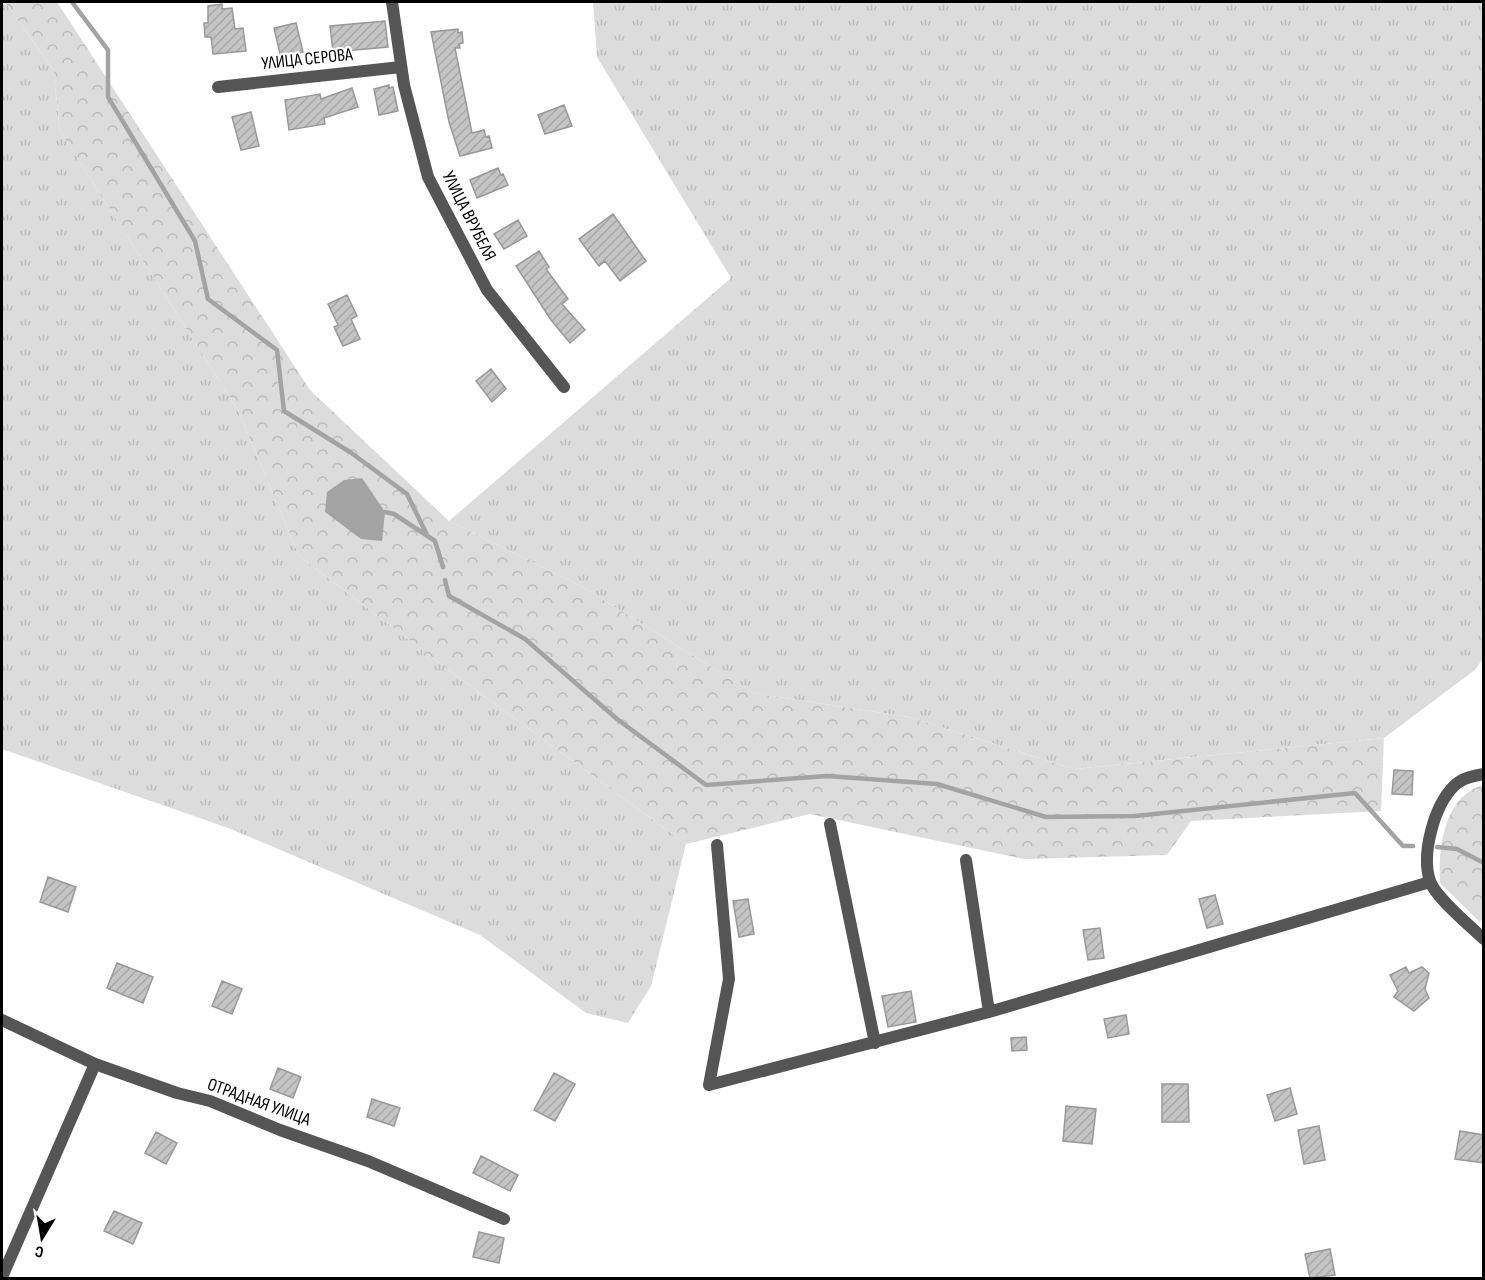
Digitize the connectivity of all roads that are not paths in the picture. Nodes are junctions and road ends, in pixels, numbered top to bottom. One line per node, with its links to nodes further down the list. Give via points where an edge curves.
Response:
1 (392, 2): 2 (street, УЛИЦА ВРУБЕЛЯ)
2 (401, 67): 3 (street, УЛИЦА СЕРОВА); 4 (street, УЛИЦА ВРУБЕЛЯ, via 428,177 487,290)
3 (218, 87)
4 (564, 387)
5 (1484, 774): 9 (street, via 1454,785 1438,809 1428,854)
6 (830, 824): 13 (street)
7 (717, 845): 13 (street, via 729,979 709,1085)
8 (966, 860): 11 (street)
9 (1430, 882): 10 (street); 11 (street)
10 (1484, 939)
11 (989, 1012): 13 (street)
12 (2, 1020): 14 (street, ОТРАДНАЯ УЛИЦА)
13 (875, 1043)
14 (94, 1064): 15 (street, ОТРАДНАЯ УЛИЦА, via 210,1101 369,1161); 16 (street)
15 (504, 1220)
16 (2, 1277)

